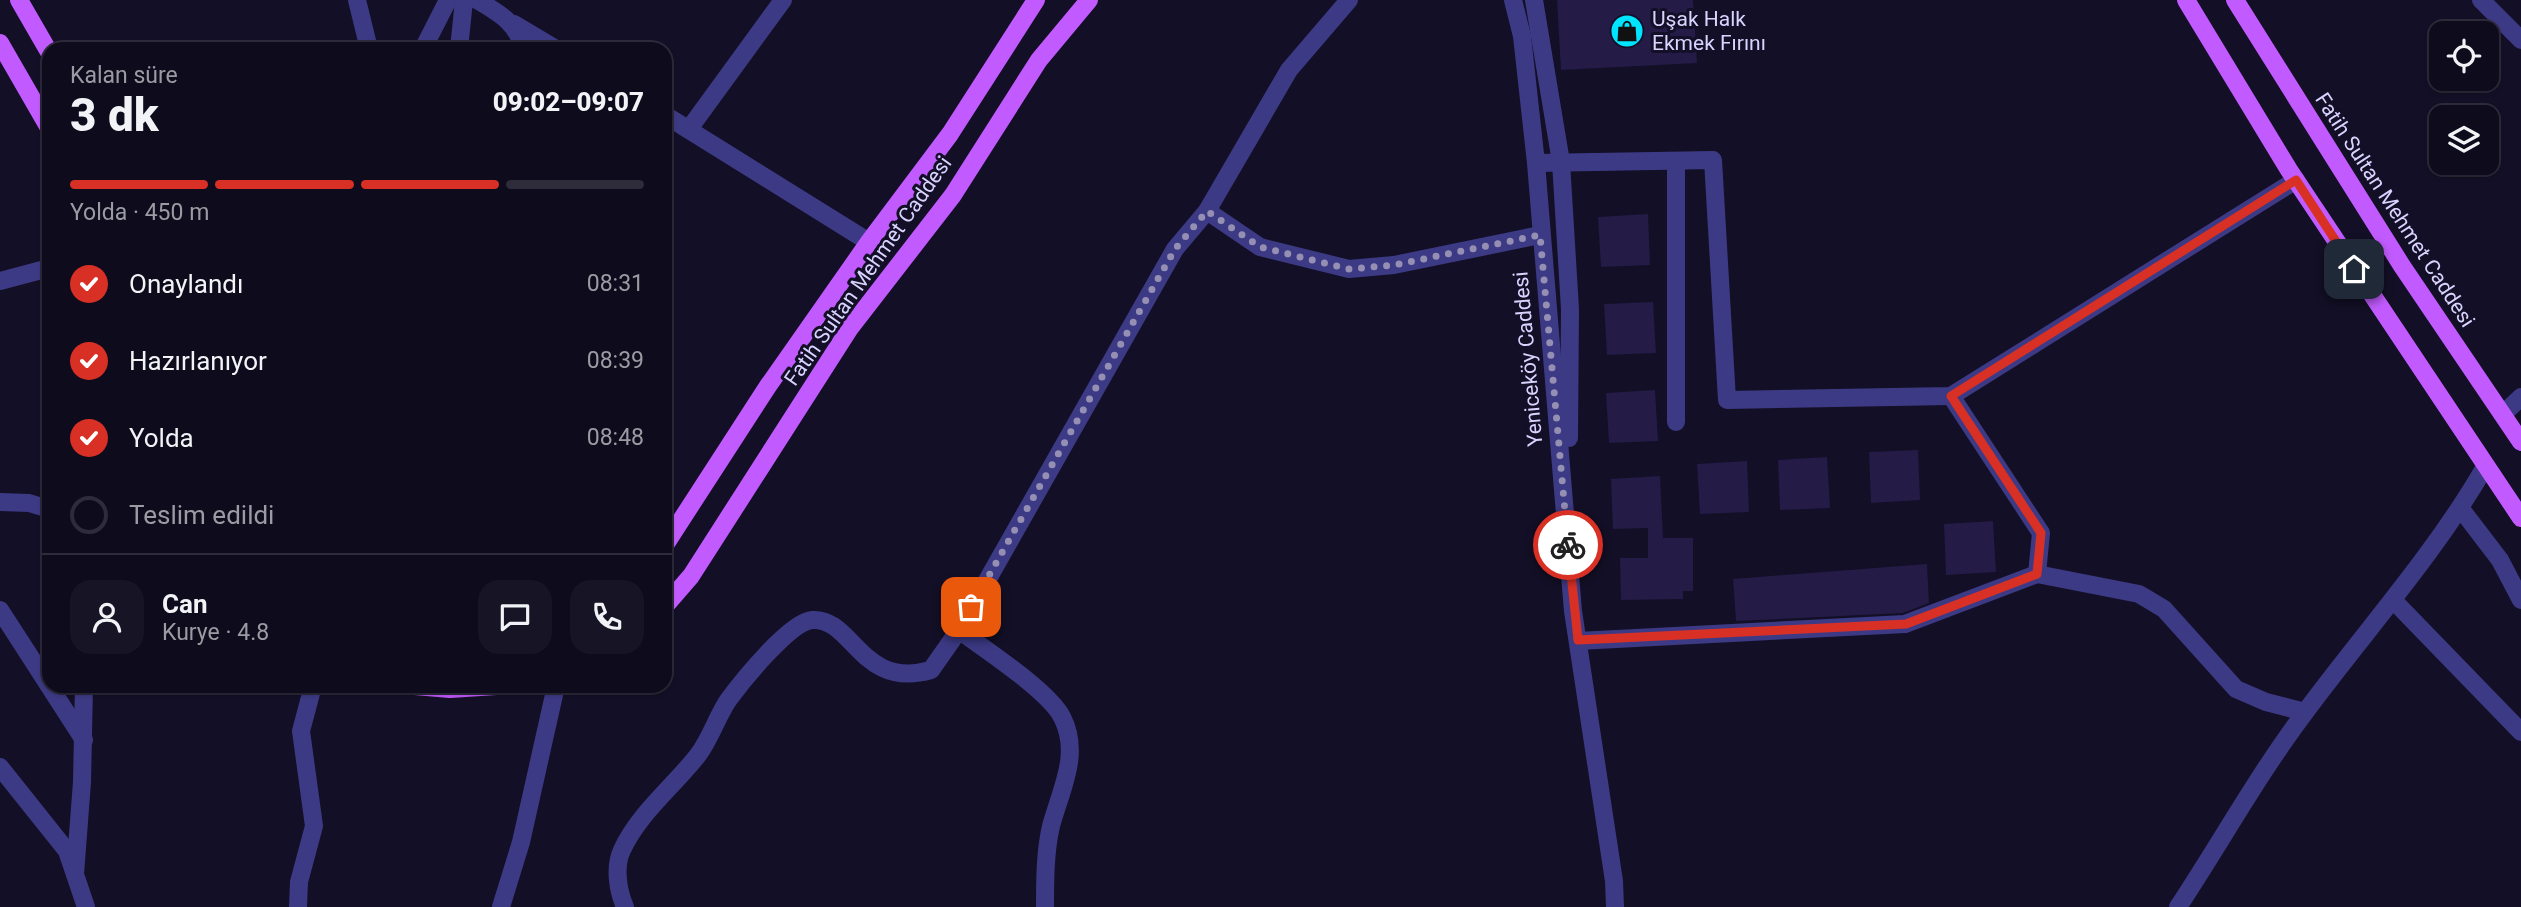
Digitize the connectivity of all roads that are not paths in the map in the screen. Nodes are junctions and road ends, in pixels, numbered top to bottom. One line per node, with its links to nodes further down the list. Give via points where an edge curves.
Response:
1 (19, 0): 17 (main road)
2 (358, 0): 18 (street)
3 (447, 0): 19 (street)
4 (464, 0): 20 (street)
5 (477, 0): 15 (street)
6 (783, 0): 26 (street)
7 (1036, 0): 33 (main road, Fatih Sultan Mehmet Caddesi, via 950,134)
8 (1089, 0): 49 (main road, Fatih Sultan Mehmet Caddesi, via 1039,61 953,195 850,328 691,576)
9 (1349, 0): 31 (street, via 1289,70)
10 (1513, 0): 29 (street, Yeniceköy Caddesi, via 1522,36)
11 (1534, 0): 27 (street, Yeniceköy Caddesi)
12 (2186, 0): 30 (main road)
13 (2235, 0): 38 (main road, Fatih Sultan Mehmet Caddesi, via 2402,266)
14 (2481, 0): 16 (street)
15 (510, 22): 21 (street); 22 (street)
16 (2521, 40)
17 (43, 42)
18 (367, 42)
19 (426, 42)
20 (460, 42)
21 (521, 42)
22 (544, 42)
23 (0, 43): 24 (main road)
24 (42, 116)
25 (672, 119): 26 (street)
26 (689, 130): 33 (street)
27 (1561, 162): 28 (street); 29 (street); 41 (street, Yeniceköy Caddesi, via 1570,309 1569,448)
28 (1676, 162): 36 (street, via 1713,160 1727,400); 39 (street)
29 (1535, 163): 32 (street, Yeniceköy Caddesi)
30 (2296, 180): 36 (street); 42 (main road)
31 (1207, 211): 32 (street, via 1260,247 1349,269 1394,265); 53 (street, via 1175,249)
32 (1540, 235): 41 (street, Yeniceköy Caddesi)
33 (869, 242): 47 (main road, Fatih Sultan Mehmet Caddesi, via 768,386)
34 (42, 270): 35 (street)
35 (0, 281)
36 (1951, 396): 48 (street, via 2041,533)
37 (2521, 397): 38 (street)
38 (2503, 414): 40 (main road, Fatih Sultan Mehmet Caddesi)
39 (1676, 422)
40 (2521, 442)
41 (1561, 460): 54 (street)
42 (2484, 467): 45 (street); 46 (main road)
43 (0, 502): 44 (street)
44 (42, 507)
45 (2461, 509): 50 (street, via 2500,560); 51 (street)
46 (2521, 518)
47 (672, 537)
48 (2037, 574): 54 (street, via 1906,624); 61 (street, via 2139,594 2164,609 2236,689)
49 (672, 598)
50 (2521, 600)
51 (2394, 601): 61 (street); 63 (street)
52 (0, 610): 55 (street)
53 (959, 630): 70 (street, via 931,670 910,676 870,661 830,623 813,620 794,626 729,700 700,753 636,826 621,853 618,890); 71 (street, via 1061,714 1070,740 1069,769 1051,828)
54 (1578, 640): 72 (street)
55 (42, 676)
56 (53, 693): 64 (street)
57 (84, 693): 64 (street)
58 (302, 693): 62 (street)
59 (311, 693): 62 (street)
60 (554, 693): 69 (street, via 521,842)
61 (2305, 712): 73 (street)
62 (301, 731): 68 (street, via 314,826 299,882)
63 (2521, 732)
64 (83, 740): 66 (street)
65 (0, 768): 66 (street, via 67,850)
66 (75, 874): 67 (street)
67 (86, 907)
68 (298, 907)
69 (501, 907)
70 (625, 907)
71 (1045, 907)
72 (1615, 907)
73 (2178, 907)

